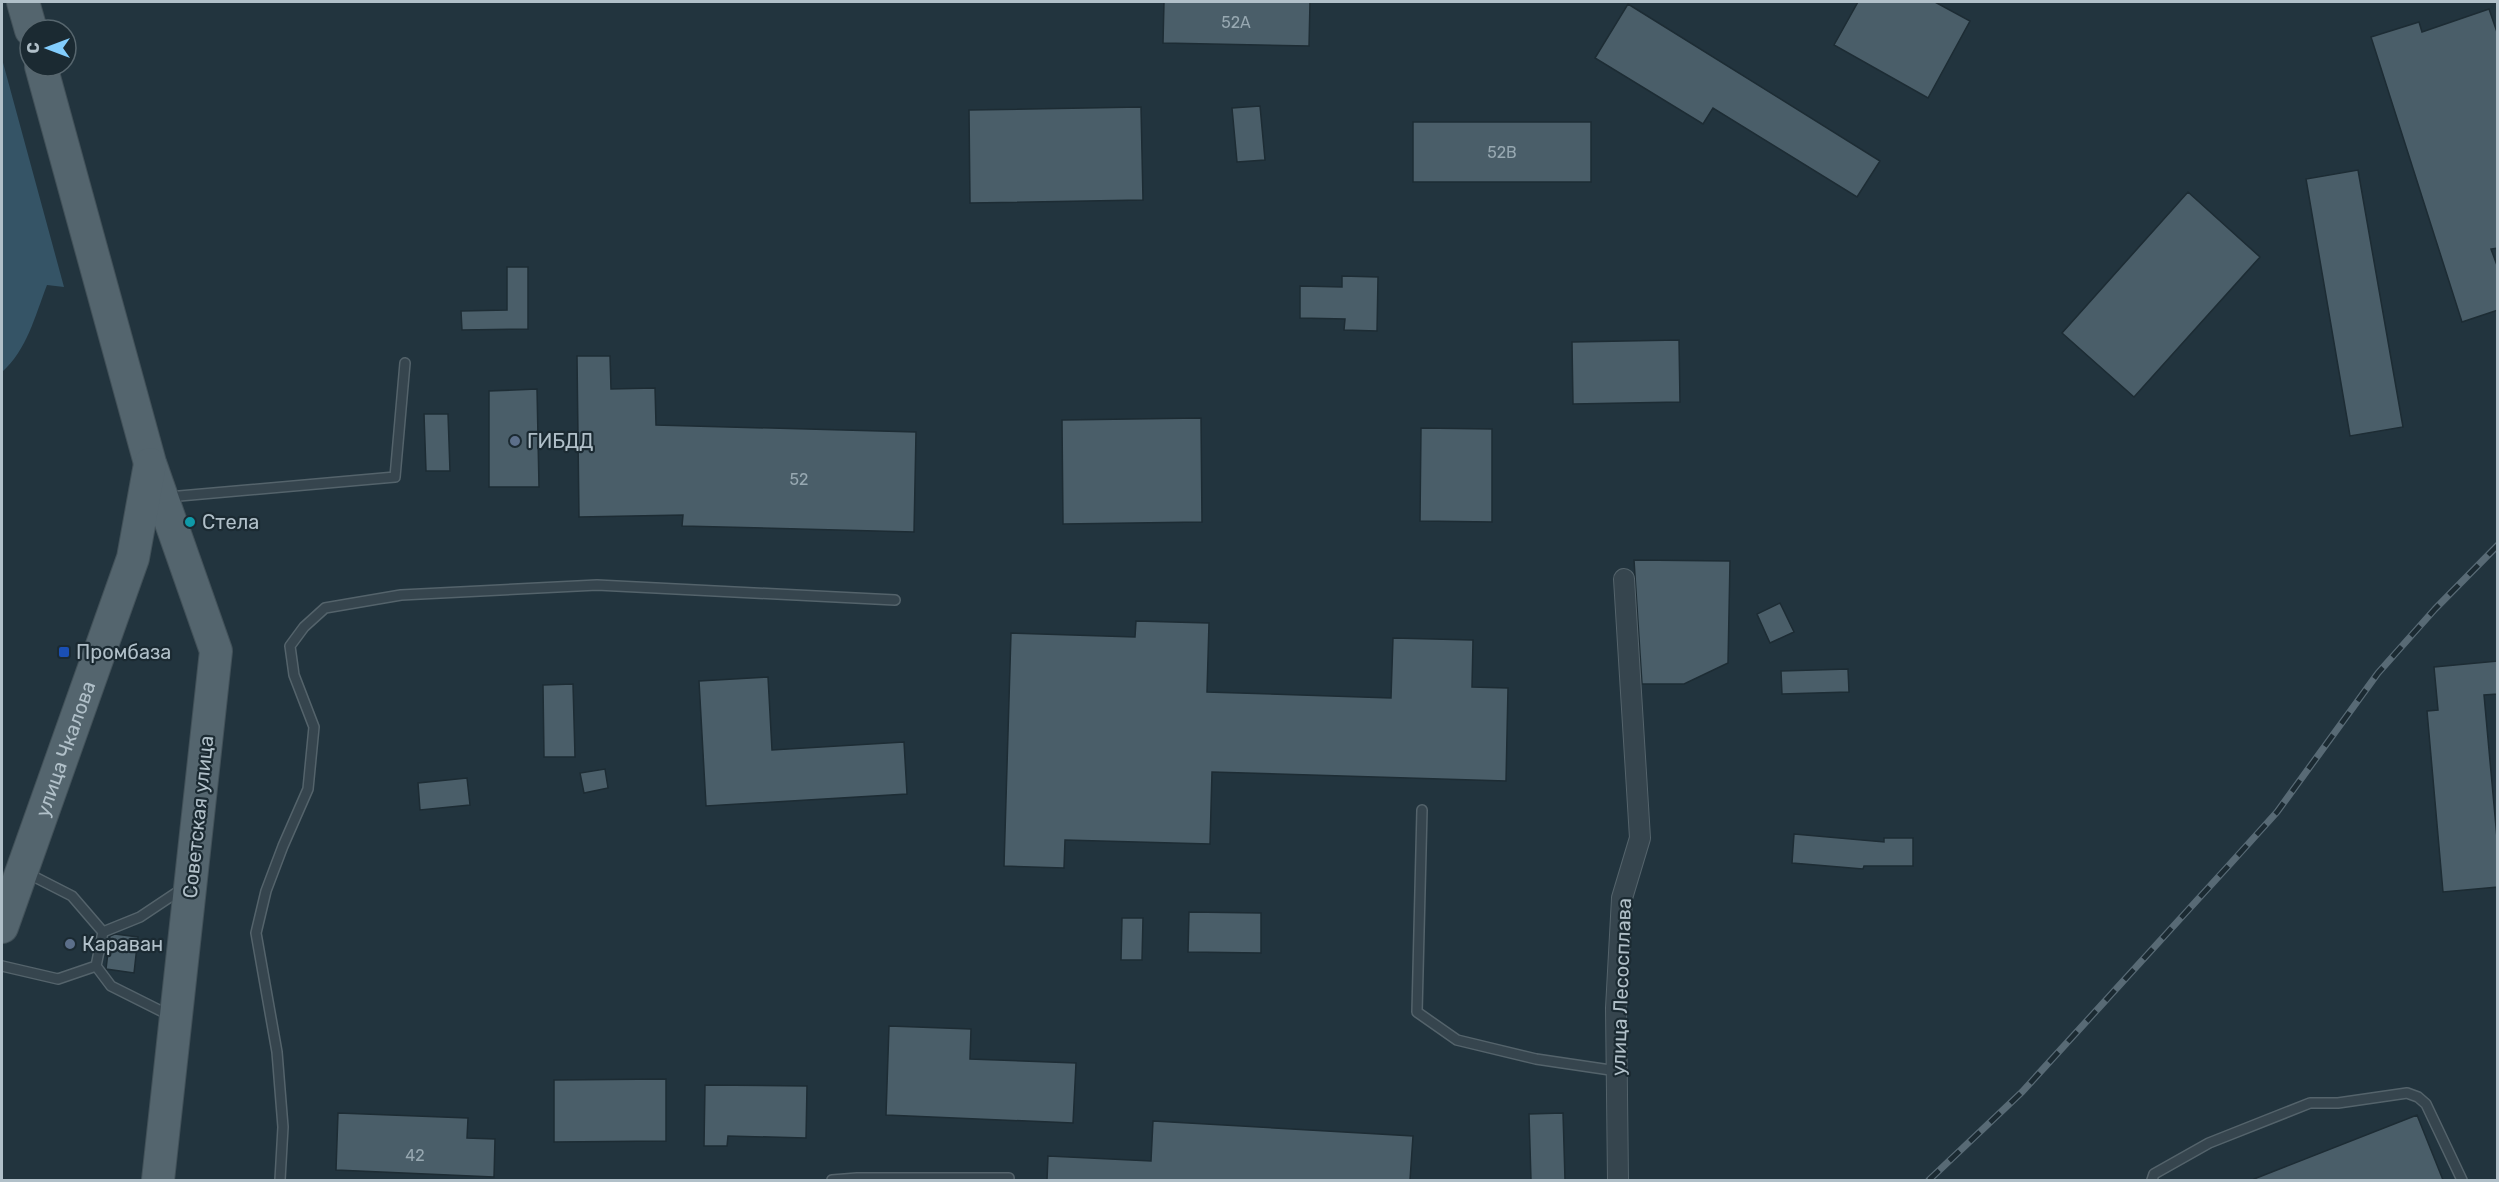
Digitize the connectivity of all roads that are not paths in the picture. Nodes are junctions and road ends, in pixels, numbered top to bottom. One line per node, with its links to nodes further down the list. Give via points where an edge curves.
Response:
1 (23, 2): 2 (main road)
2 (28, 18)
3 (44, 78): 5 (main road, Советская улица)
4 (405, 363): 6 (lane, via 395,477)
5 (150, 464): 6 (main road, Советская улица); 10 (main road, улица Чкалова, via 133,558)
6 (163, 498): 11 (main road, Советская улица, via 216,651)
7 (1624, 579): 17 (street, улица Лесосплава, via 1640,838 1622,898)
8 (896, 600): 18 (lane, via 597,585 401,595 325,608 304,627 290,646 294,675 314,727 308,789 269,882 256,933 277,1052 283,1127)
9 (1422, 810): 17 (lane, via 1417,1012 1457,1040 1536,1059)
10 (22, 870): 12 (main road, улица Чкалова); 13 (lane, via 72,896)
11 (190, 884): 13 (lane, via 140,917); 16 (main road, Советская улица)
12 (2, 927)
13 (103, 932): 15 (lane)
14 (2, 966): 15 (lane, via 58,979)
15 (96, 966): 16 (lane, via 111,986)
16 (176, 1018): 20 (main road, Советская улица)
17 (1617, 1071): 23 (street, улица Лесосплава)
18 (280, 1178): 21 (lane)
19 (1009, 1178): 22 (lane)
20 (158, 1180)
21 (291, 1180)
22 (832, 1180)
23 (1618, 1180)
24 (2152, 1180): 25 (lane, via 2154,1174 2209,1143 2310,1103 2407,1093 2426,1104)
25 (2462, 1180)

